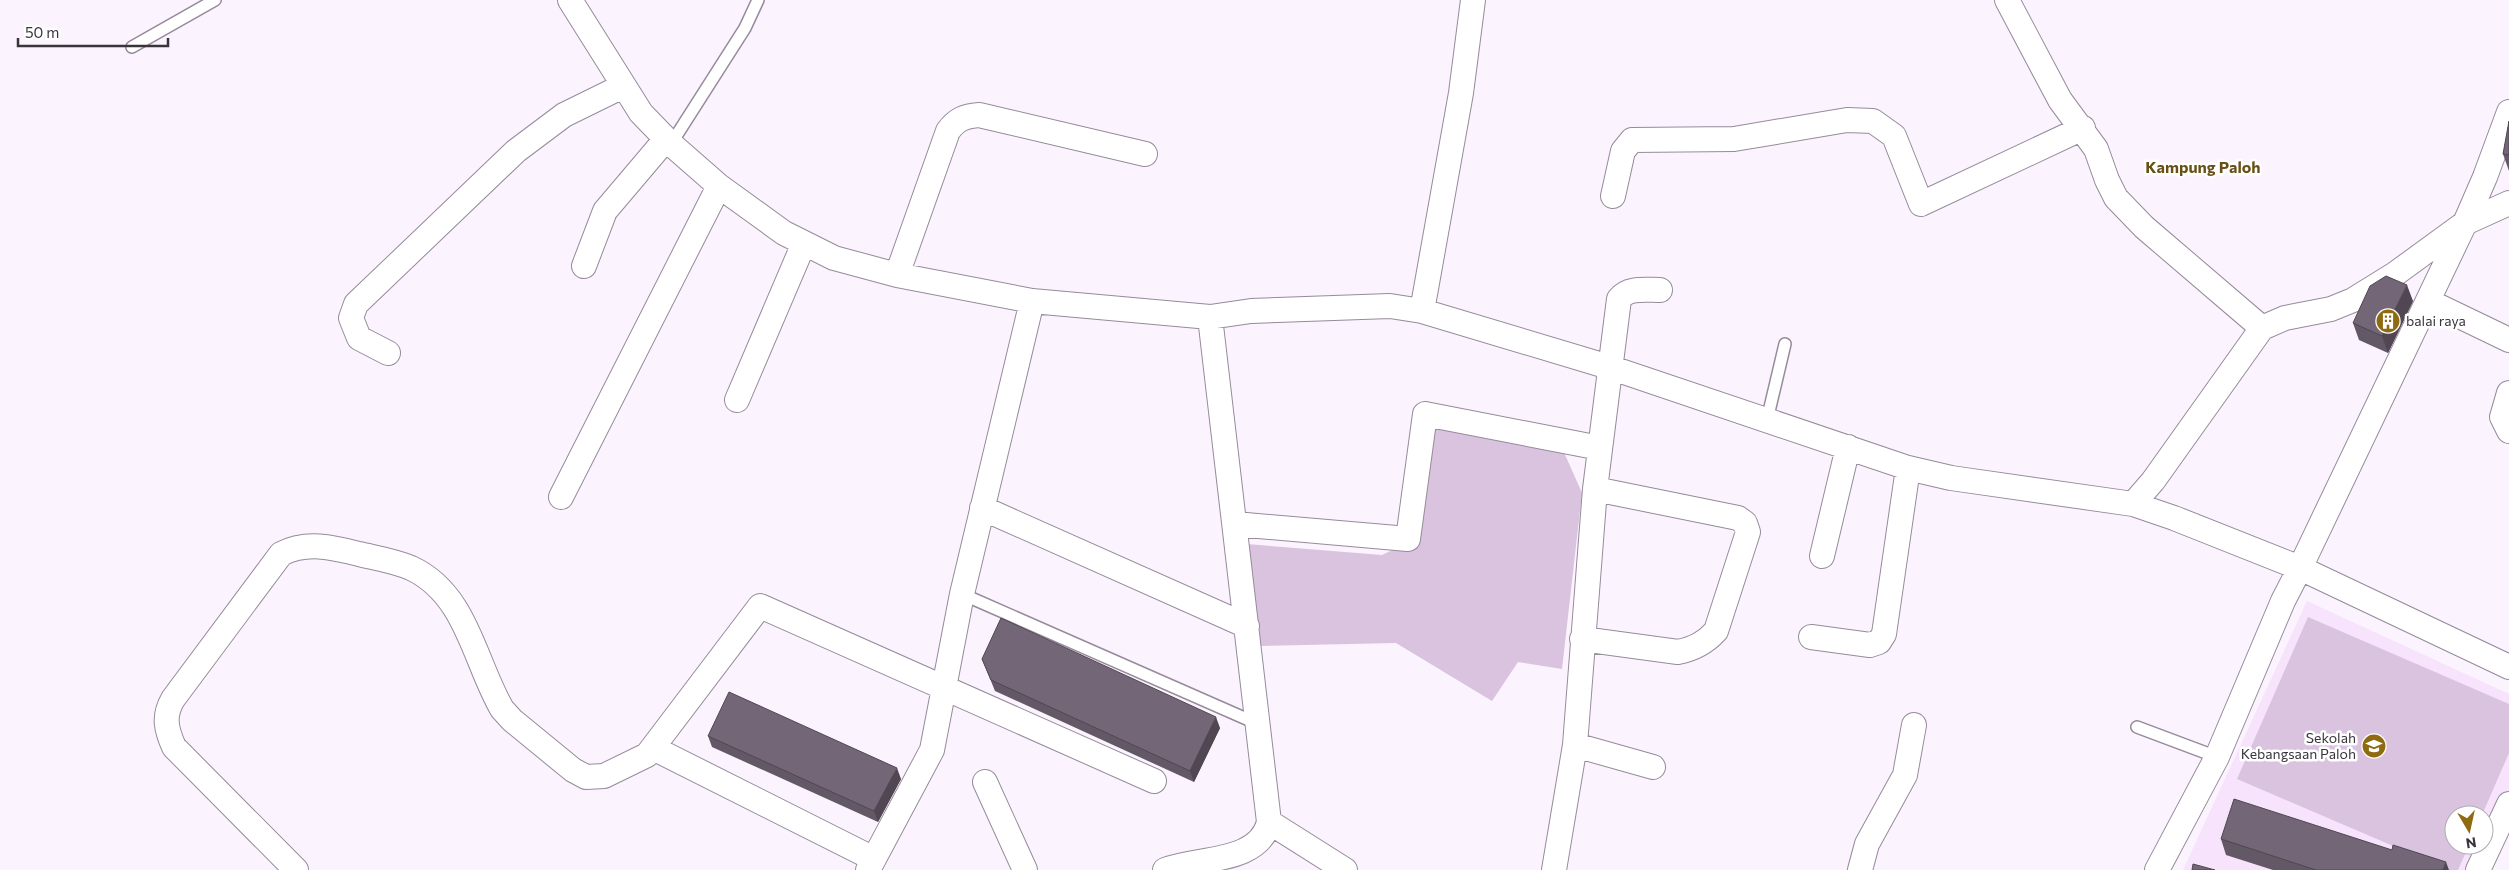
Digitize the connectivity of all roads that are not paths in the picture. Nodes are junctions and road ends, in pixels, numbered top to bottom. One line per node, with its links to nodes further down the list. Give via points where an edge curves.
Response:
1 (215, 0): 6 (lane)
2 (570, 0): 7 (street)
3 (758, 0): 10 (lane, via 745,28)
4 (1473, 0): 22 (street, via 1462,93)
5 (2007, 0): 9 (street, via 2060,100)
6 (132, 47)
7 (623, 86): 10 (street, via 641,113); 27 (street, via 564,115 516,151 356,304 352,318 359,338)
8 (2509, 112): 15 (street)
9 (2083, 128): 13 (street, via 1921,204 1894,136 1873,121 1846,120 1734,139 1632,140 1623,151); 24 (street, via 2096,149 2116,198 2144,227)
10 (669, 141): 12 (street); 17 (street, via 605,211)
11 (1145, 154): 18 (street, via 979,115 966,116 948,131)
12 (718, 186): 16 (street, via 784,233); 37 (street)
13 (1613, 196)
14 (2509, 203): 15 (street)
15 (2465, 223): 21 (street); 24 (street, via 2353,300)
16 (804, 243): 18 (street, via 834,258); 30 (street)
17 (584, 266)
18 (897, 275): 20 (street)
19 (1660, 290): 28 (street, via 1635,290 1623,293 1619,298)
20 (1032, 301): 23 (street); 39 (street)
21 (2428, 301): 25 (street); 42 (street)
22 (1422, 311): 23 (street, via 1390,306 1251,311); 28 (street)
23 (1210, 316): 40 (street)
24 (2262, 328): 38 (street, via 2153,481)
25 (2509, 340)
26 (1785, 344): 31 (lane)
27 (388, 353)
28 (1609, 367): 31 (street); 34 (street)
29 (2509, 393): 32 (street, via 2502,417)
30 (737, 400)
31 (1767, 420): 33 (street)
32 (2509, 431)
33 (1848, 447): 35 (street); 41 (street)
34 (1600, 448): 36 (street); 40 (street, via 1425,414 1408,539)
35 (1908, 468): 38 (street, via 1952,478); 45 (street, via 1884,634 1879,642 1870,645)
36 (1595, 489): 46 (street); 46 (street, via 1738,518 1745,523 1748,532 1716,631 1706,641 1678,652)
37 (561, 497)
38 (2133, 504): 42 (street)
39 (982, 508): 43 (street); 44 (street)
40 (1235, 524): 44 (street)
41 (1822, 556)
42 (2300, 568): 47 (street); 54 (street)
43 (962, 594): 48 (street); 49 (lane)
44 (1247, 626): 49 (street)
45 (1811, 637)
46 (1582, 639): 52 (street)
47 (2509, 667)
48 (944, 689): 53 (street, via 760,606); 56 (street); 61 (street, via 932,750)
49 (1258, 724): 59 (street)
50 (1914, 725): 67 (street, via 1905,775 1867,844)
51 (2137, 727): 54 (lane)
52 (1574, 745): 55 (street); 66 (street)
53 (653, 748): 61 (street); 62 (street, via 638,760 604,776 586,777 573,770 502,710 462,620 453,604 431,580 396,563 329,546 290,549 281,554 184,684 168,708 166,718 174,747)
54 (2217, 757): 68 (street)
55 (1653, 767)
56 (1154, 781)
57 (986, 782): 63 (street)
58 (2509, 804): 69 (street)
59 (1269, 822): 60 (street, via 1266,834); 65 (street)
60 (1239, 862): 64 (street, via 1190,862)
61 (871, 864)
62 (296, 870)
63 (1025, 870)
64 (1165, 870)
65 (1345, 870)
66 (1554, 870)
67 (1860, 870)
68 (2157, 870)
69 (2478, 870)

